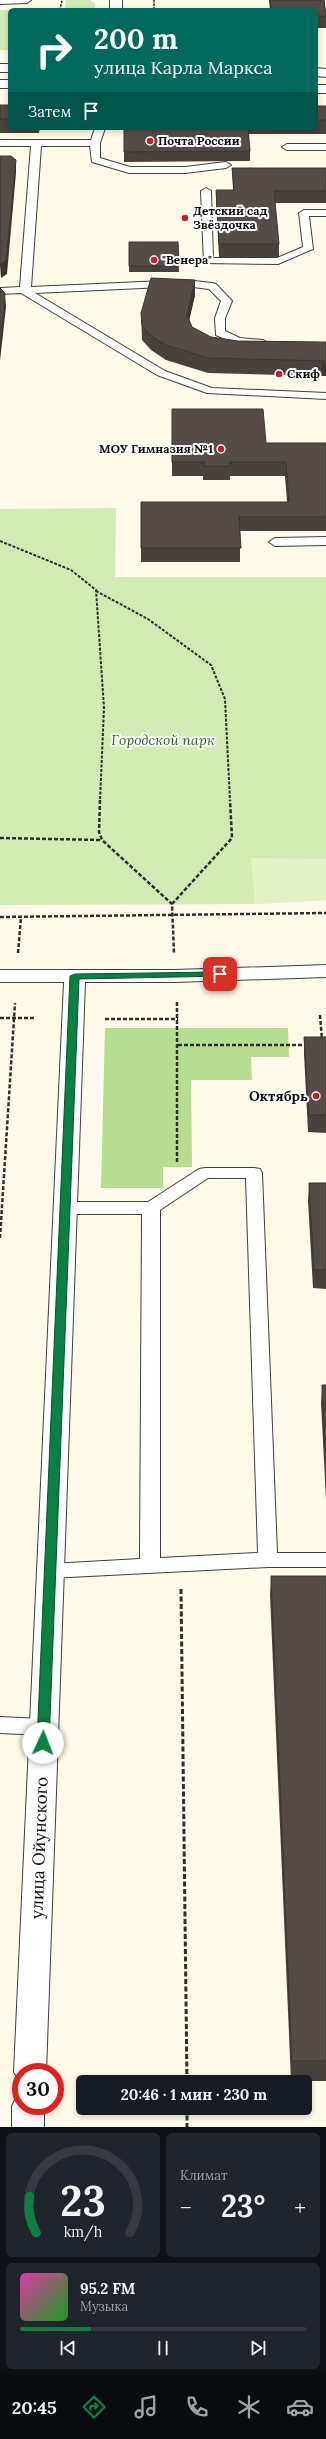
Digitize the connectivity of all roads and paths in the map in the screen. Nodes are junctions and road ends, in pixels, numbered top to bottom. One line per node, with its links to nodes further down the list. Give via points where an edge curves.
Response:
1 (27, 0): 2 (lane)
2 (0, 1)
3 (99, 130): 4 (lane)
4 (96, 142): 6 (lane); 9 (lane, via 95,160 129,170 185,170)
5 (0, 143): 6 (lane)
6 (36, 143): 13 (lane)
7 (287, 147): 8 (lane)
8 (326, 147)
9 (226, 166)
10 (206, 191): 11 (lane, via 208,261 278,261 308,249 304,213)
11 (326, 213)
12 (0, 291): 13 (lane)
13 (25, 291): 14 (lane, via 185,282 212,286 228,301 220,318 220,333 238,341); 15 (lane, via 161,373 211,391)
14 (276, 344)
15 (326, 396)
16 (0, 541): 19 (path, via 71,570)
17 (326, 541): 18 (lane)
18 (275, 542)
19 (96, 590): 21 (path, via 104,708 99,832); 22 (path, via 148,619 211,665 225,699 232,838)
20 (0, 838): 21 (path)
21 (102, 840): 22 (path)
22 (172, 904): 24 (path)
23 (326, 913): 24 (path)
24 (172, 916): 26 (path); 28 (path)
25 (0, 917): 26 (path)
26 (21, 917): 27 (path)
27 (18, 954)
28 (174, 955)
29 (326, 971): 31 (street)
30 (0, 976): 31 (street)
31 (75, 976): 44 (street, улица Ойунского)
32 (14, 1002): 36 (path)
33 (177, 1002): 39 (path)
34 (320, 1015): 40 (path)
35 (0, 1018): 36 (path)
36 (14, 1018): 37 (path); 46 (path)
37 (34, 1018)
38 (105, 1018): 39 (path)
39 (178, 1018): 41 (path)
40 (322, 1044)
41 (178, 1045): 42 (path); 43 (path)
42 (315, 1045)
43 (177, 1192): 45 (lane); 47 (lane, via 205,1173 254,1173)
44 (64, 1208): 45 (lane); 51 (street, улица Ойунского)
45 (151, 1208): 50 (lane)
46 (0, 1238)
47 (268, 1560): 48 (lane); 49 (lane)
48 (326, 1560)
49 (181, 1565): 50 (lane); 55 (path)
50 (150, 1566): 51 (lane)
51 (50, 1571): 53 (street, улица Ойунского)
52 (0, 1725): 53 (lane)
53 (43, 1727): 54 (street, улица Ойунского)
54 (30, 2063)
55 (187, 2075)
56 (28, 2115): 58 (street)
57 (187, 2115): 59 (path)
58 (28, 2127)
59 (187, 2127)

